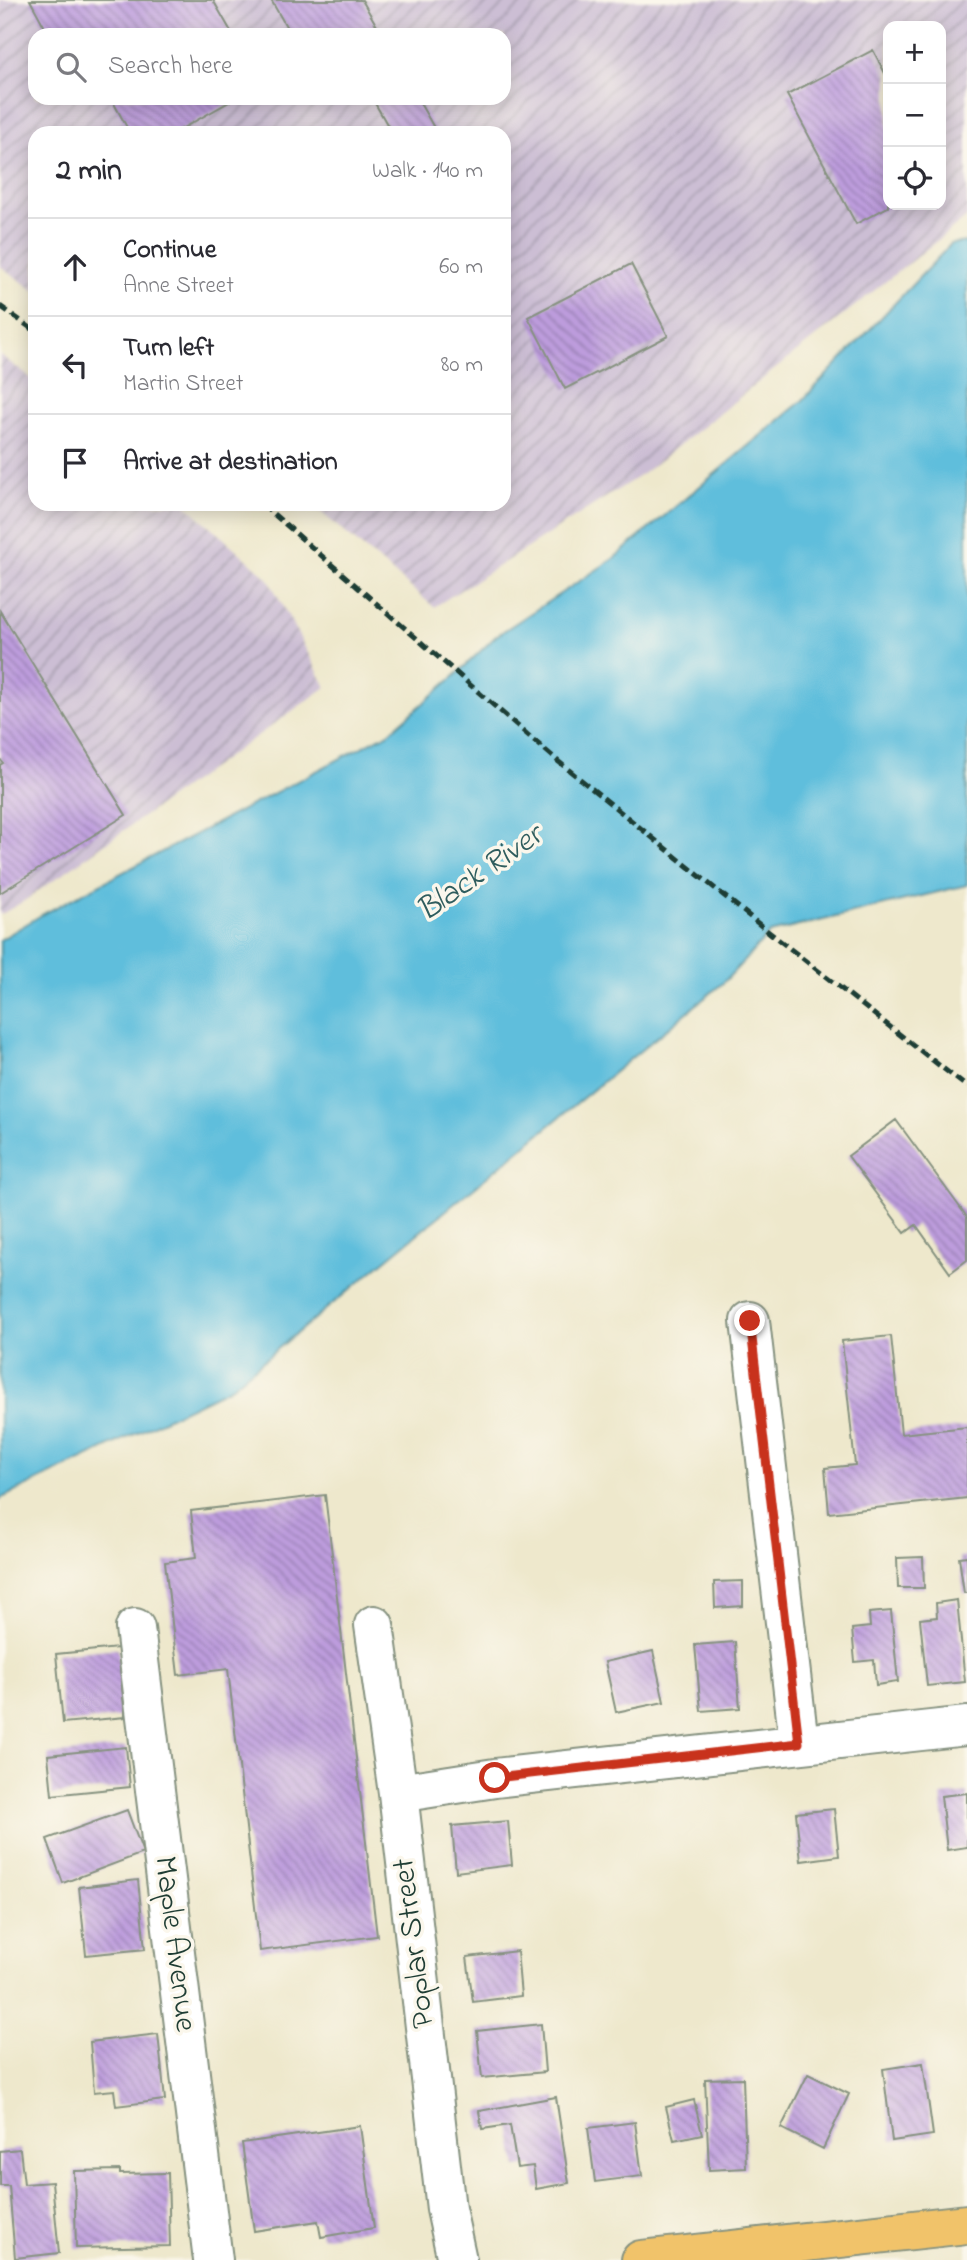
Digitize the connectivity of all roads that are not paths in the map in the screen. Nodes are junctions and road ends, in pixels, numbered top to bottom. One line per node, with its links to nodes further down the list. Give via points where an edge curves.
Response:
1 (750, 1321): 5 (street)
2 (374, 1625): 6 (street, Poplar Street)
3 (135, 1628): 9 (street, Maple Avenue)
4 (967, 1726): 5 (street)
5 (799, 1743): 6 (street)
6 (398, 1793): 10 (street, Poplar Street, via 446,2208)
7 (967, 2224): 8 (main road)
8 (797, 2251): 11 (main road)
9 (213, 2260)
10 (457, 2260)
11 (641, 2260)

